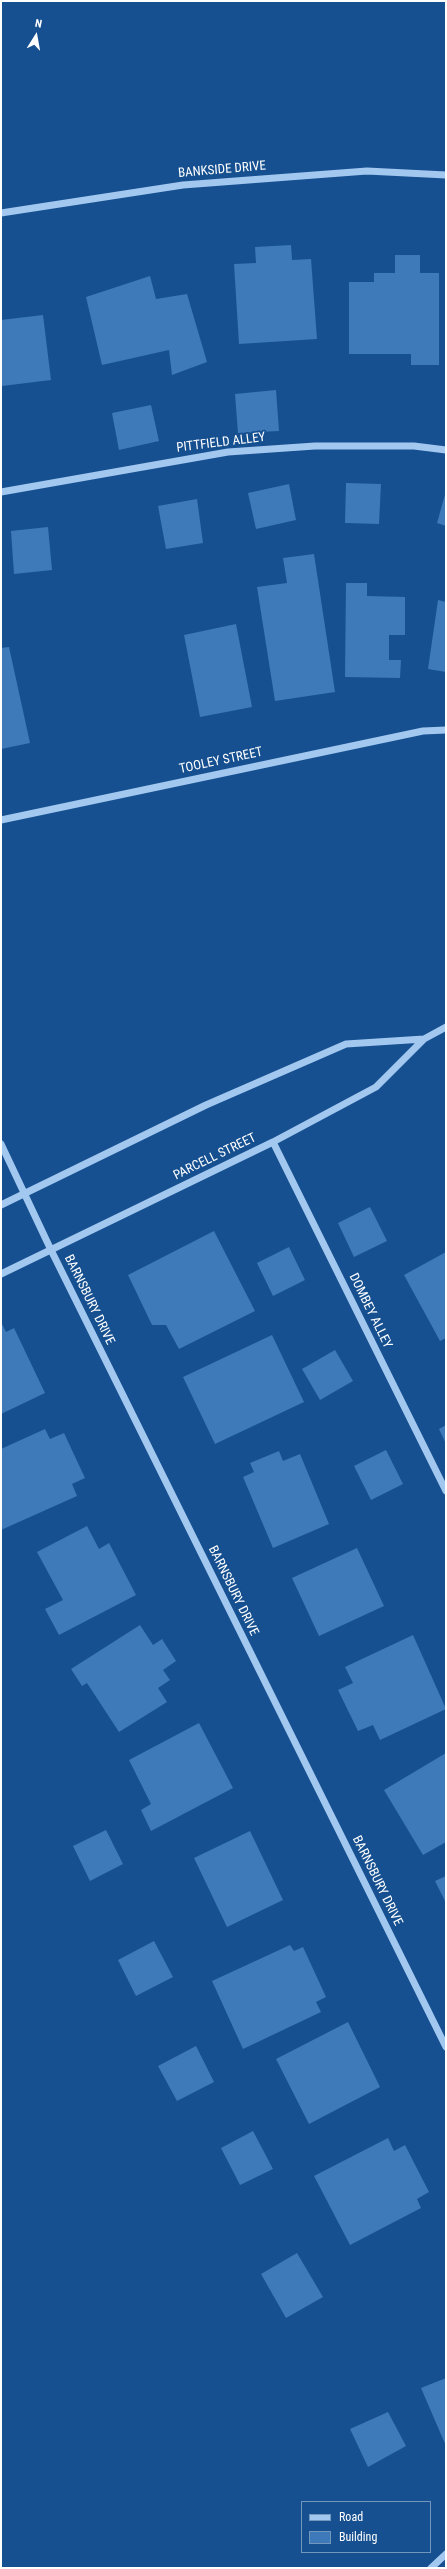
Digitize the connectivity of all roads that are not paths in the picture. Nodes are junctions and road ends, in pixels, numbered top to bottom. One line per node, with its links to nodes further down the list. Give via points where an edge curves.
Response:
1 (446, 175): 2 (street, BANKSIDE DRIVE, via 367,172 183,185)
2 (1, 213)
3 (446, 450): 4 (street, PITTFIELD ALLEY, via 414,446 315,446 228,452)
4 (1, 492)
5 (446, 730): 6 (street, TOOLEY STREET, via 423,731)
6 (1, 820)
7 (446, 1027): 8 (street, PARCELL STREET)
8 (424, 1039): 9 (street, PARCELL STREET, via 376,1087); 11 (street, PARCELL STREET, via 346,1044 206,1105)
9 (273, 1142): 13 (street, PARCELL STREET); 15 (street, DOMBEY ALLEY)
10 (1, 1144): 11 (street, BARNSBURY DRIVE)
11 (24, 1193): 12 (street, PARCELL STREET); 13 (street, BARNSBURY DRIVE)
12 (1, 1204)
13 (51, 1250): 14 (street, PARCELL STREET); 16 (street, BARNSBURY DRIVE)
14 (1, 1274)
15 (446, 1491)
16 (446, 2047)
17 (446, 2554): 18 (street)
18 (431, 2568)

